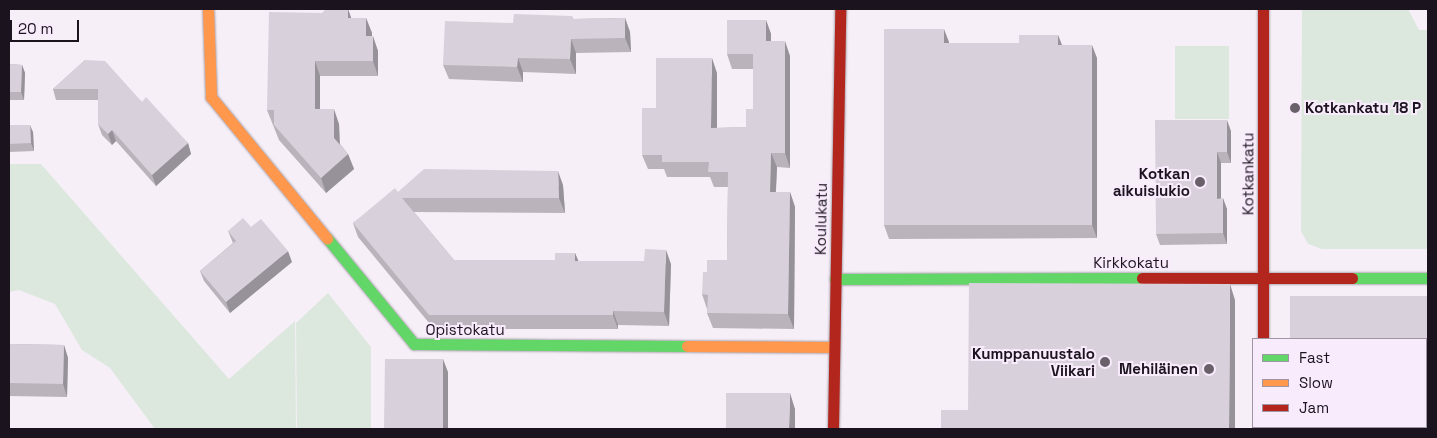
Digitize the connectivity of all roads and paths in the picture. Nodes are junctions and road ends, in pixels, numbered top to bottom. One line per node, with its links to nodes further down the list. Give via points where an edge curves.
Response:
1 (208, 9): 8 (main road, Opistokatu, via 211,97 414,344)
2 (840, 9): 6 (main road, Koulukatu)
3 (1263, 9): 4 (main road, Kotkankatu)
4 (1263, 278): 5 (main road, Kirkkokatu); 6 (main road, Kirkkokatu); 7 (main road, Kotkankatu)
5 (1428, 278)
6 (835, 279): 8 (main road, Koulukatu)
7 (1263, 338)
8 (834, 347): 9 (main road, Koulukatu)
9 (833, 429)

